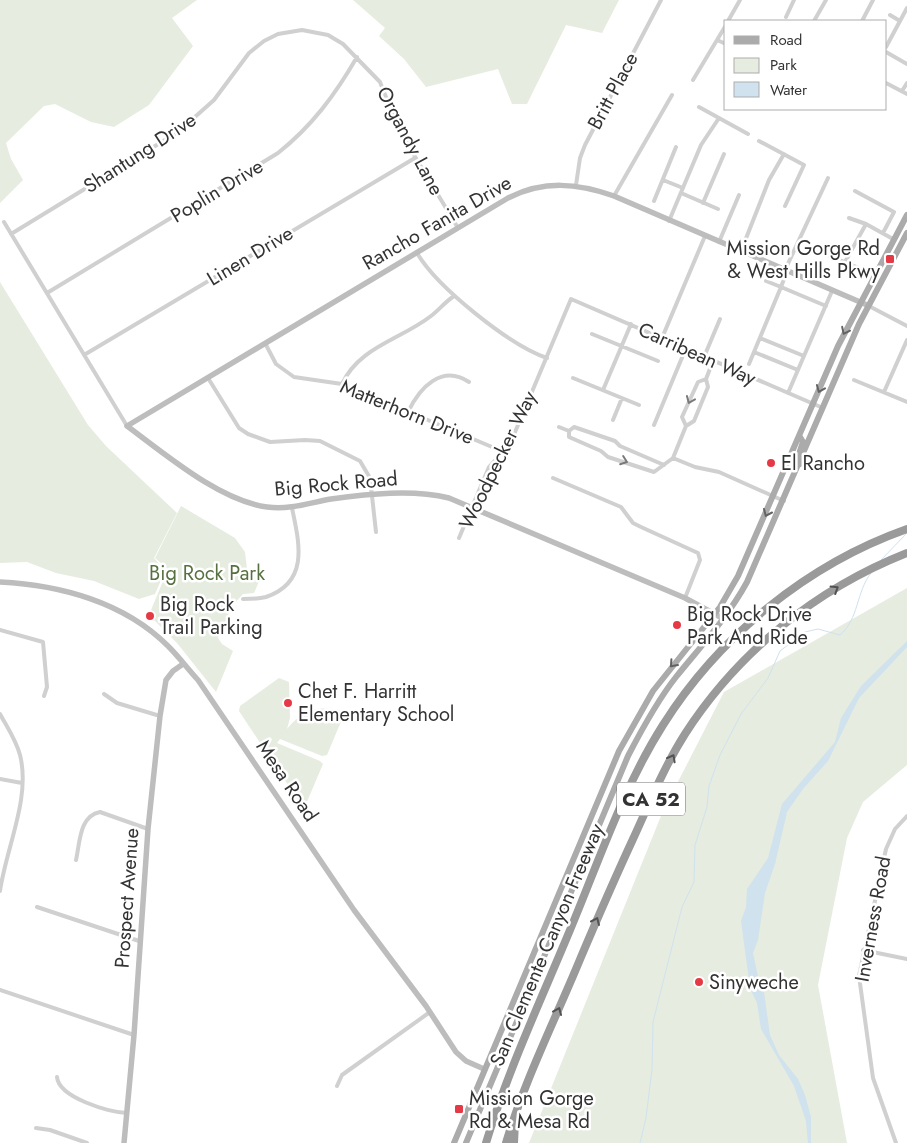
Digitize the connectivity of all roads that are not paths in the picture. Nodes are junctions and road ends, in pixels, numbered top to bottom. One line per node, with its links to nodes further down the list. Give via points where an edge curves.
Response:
1 (661, 0): 36 (street, Britt Place, via 585,145)
2 (740, 0): 9 (street)
3 (794, 0): 8 (street)
4 (826, 0): 10 (street)
5 (874, 0): 11 (street)
6 (907, 8): 12 (street)
7 (890, 15): 12 (street)
8 (786, 17)
9 (729, 20)
10 (815, 20)
11 (863, 20)
12 (900, 20): 16 (street)
13 (724, 28): 14 (street)
14 (717, 40): 15 (street); 20 (street)
15 (724, 43)
16 (887, 44)
17 (887, 53): 19 (street)
18 (357, 57): 33 (street, Organdy Lane, via 380,82 399,130); 54 (street, Shantung Drive, via 338,40 313,31 288,32 264,41 249,53 214,100 178,132); 67 (street, Poplin Drive, via 324,110 278,154)
19 (907, 64)
20 (693, 80)
21 (907, 83): 23 (street)
22 (887, 84): 23 (street)
23 (902, 91): 24 (street)
24 (907, 94)
25 (672, 95): 41 (street)
26 (699, 107): 27 (street)
27 (719, 118): 28 (street); 37 (street, via 701,145)
28 (748, 134)
29 (759, 141): 32 (street)
30 (676, 147): 35 (street)
31 (724, 154): 43 (street)
32 (784, 154): 44 (street, via 804,165); 58 (street, via 769,180)
33 (415, 158): 51 (street, Organdy Lane); 84 (street, Linen Drive)
34 (828, 178): 63 (street)
35 (663, 180): 37 (street); 42 (street)
36 (576, 185): 41 (street, Rancho Fanita Drive); 51 (street, Rancho Fanita Drive, via 547,185 523,191)
37 (683, 188): 39 (street)
38 (855, 191): 52 (street, via 894,212)
39 (681, 193): 43 (street); 48 (street)
40 (739, 195): 57 (street)
41 (614, 196): 48 (street, Rancho Fanita Drive)
42 (654, 201)
43 (703, 203): 45 (street)
44 (785, 206)
45 (718, 209)
46 (907, 215): 56 (main road)
47 (849, 218): 50 (street)
48 (670, 221): 55 (street, Rancho Fanita Drive)
49 (4, 222): 54 (street, Big Rock Road)
50 (866, 224): 52 (street); 61 (street)
51 (458, 228): 59 (street, Rancho Fanita Drive)
52 (884, 233): 56 (street)
53 (907, 233): 71 (main road)
54 (11, 234): 67 (street, Big Rock Road)
55 (704, 236): 57 (street, Rancho Fanita Drive); 77 (street)
56 (893, 239): 70 (main road)
57 (719, 242): 58 (street, Rancho Fanita Drive)
58 (741, 251): 63 (street, Rancho Fanita Drive)
59 (417, 253): 68 (street, via 427,271); 80 (street, Rancho Fanita Drive)
60 (825, 254): 61 (street)
61 (845, 262): 62 (street)
62 (859, 268)
63 (786, 271): 65 (street); 66 (street, Rancho Fanita Drive)
64 (766, 281): 65 (street)
65 (781, 287): 72 (street); 78 (street)
66 (832, 290): 70 (street, Rancho Fanita Drive); 72 (street)
67 (47, 294): 84 (street, Big Rock Road)
68 (454, 296): 87 (street, via 520,346); 97 (street, via 430,316 364,355 348,371)
69 (571, 299): 74 (street, Carribean Way); 87 (street, Woodpecker Way)
70 (860, 302): 71 (street, Rancho Fanita Drive); 103 (main road, one-way to 103)
71 (867, 305): 75 (street); 105 (main road)
72 (826, 306): 85 (street)
73 (720, 319): 86 (street)
74 (631, 324): 77 (street, Carribean Way); 81 (street)
75 (907, 326)
76 (592, 334): 81 (street)
77 (662, 338): 82 (street, Carribean Way)
78 (760, 338): 83 (street); 85 (street)
79 (907, 340): 99 (street)
80 (265, 343): 92 (street, Rancho Fanita Drive); 97 (street, Matterhorn Drive, via 276,364 286,373 301,379)
81 (622, 346): 88 (street); 98 (street)
82 (686, 348): 86 (street, Carribean Way); 108 (street)
83 (754, 352): 90 (street); 91 (street)
84 (84, 355): 109 (street, Big Rock Road)
85 (804, 356): 91 (street)
86 (704, 357): 89 (street, Carribean Way)
87 (547, 358): 115 (street, Woodpecker Way)
88 (658, 361)
89 (713, 361): 94 (street); 100 (street, Carribean Way)
90 (749, 364)
91 (798, 370): 100 (street)
92 (208, 378): 109 (street, Rancho Fanita Drive); 121 (street, via 244,431 270,442 320,442 356,457 368,474)
93 (573, 378): 98 (street)
94 (706, 379): 110 (street, via 708,387 694,421); 110 (street, one-way to 110, via 698,382 682,417)
95 (854, 380): 99 (street)
96 (469, 382): 106 (street, via 458,374 431,382 415,397)
97 (342, 384): 106 (street, Matterhorn Drive)
98 (603, 390): 101 (street)
99 (884, 392): 102 (street)
100 (788, 393): 103 (street, Carribean Way)
101 (622, 398): 104 (street); 107 (street)
102 (907, 402)
103 (814, 404): 105 (street, Carribean Way); 113 (main road)
104 (639, 405)
105 (824, 408): 118 (main road)
106 (408, 412): 115 (street, Matterhorn Drive)
107 (613, 420)
108 (654, 425)
109 (127, 426): 125 (street, Big Rock Road, via 228,495 260,506)
110 (686, 426): 117 (street)
111 (559, 427): 112 (street)
112 (569, 431): 114 (street, via 574,427); 116 (street, via 569,437)
113 (800, 437): 118 (main road, via 803,442 797,460); 122 (main road)
114 (607, 440): 116 (street); 119 (street)
115 (504, 452): 124 (street, Woodpecker Way, via 489,467)
116 (603, 452): 119 (street, one-way to 119, via 608,457 654,472)
117 (673, 458): 119 (street); 122 (street, via 720,472)
118 (800, 464): 123 (main road)
119 (663, 466)
120 (553, 478): 131 (street, via 621,507 633,523 698,553 700,560)
121 (373, 496): 124 (street, Big Rock Road, via 435,495); 125 (street, Big Rock Road, via 331,499); 127 (street)
122 (774, 496): 123 (street); 133 (main road, one-way to 133, via 738,576)
123 (784, 500): 134 (main road, via 748,582)
124 (472, 507): 128 (street, Woodpecker Way); 131 (street, Big Rock Road)
125 (292, 508): 132 (street, via 299,550 295,572 274,593)
126 (907, 529): 161 (highway, San Clemente Canyon Freeway / CA 52, via 856,551 774,602 725,647 663,725 623,804 518,1054)
127 (376, 532)
128 (459, 538)
129 (907, 553): 159 (highway, San Clemente Canyon Freeway / CA 52, one-way to 129, via 658,782 684,735 706,704 754,650 798,614 839,586)
130 (0, 582): 136 (street, Mesa Road, via 61,589 110,607 148,629)
131 (685, 598): 133 (street, Big Rock Road)
132 (243, 600)
133 (715, 613): 134 (street, Big Rock Road); 154 (main road, one-way to 154, via 667,671 623,743)
134 (724, 619): 155 (main road, via 675,678 643,726)
135 (0, 630): 138 (street, via 43,642 47,687)
136 (183, 664): 140 (street, Prospect Avenue, via 166,680); 152 (street, Mesa Road, via 198,680 354,910)
137 (104, 694): 140 (street, via 117,703)
138 (44, 696)
139 (0, 714): 142 (street, via 18,749)
140 (160, 716): 144 (street, Prospect Avenue)
141 (0, 779): 142 (street)
142 (22, 783): 146 (street, via 12,846)
143 (907, 816): 149 (street, Inverness Road, via 895,829 886,850)
144 (148, 829): 145 (street, via 100,812 93,813 83,824); 148 (street, Prospect Avenue)
145 (76, 860)
146 (0, 891)
147 (37, 907): 148 (street)
148 (139, 942): 153 (street, Prospect Avenue)
149 (863, 950): 150 (street); 168 (street, Inverness Road, via 859,980 873,1078)
150 (907, 959)
151 (0, 990): 153 (street)
152 (430, 1012): 154 (street, Mesa Road, via 461,1058); 157 (street, via 342,1075)
153 (134, 1035): 158 (street, Prospect Avenue)
154 (484, 1069): 155 (main road, Mesa Road); 164 (main road)
155 (494, 1074): 165 (main road)
156 (57, 1077): 158 (street, via 63,1091 74,1097)
157 (336, 1086)
158 (127, 1113): 163 (street, Prospect Avenue)
159 (515, 1118): 166 (highway, San Clemente Canyon Freeway / CA 52); 167 (highway)
160 (36, 1128): 162 (street)
161 (486, 1142)
162 (87, 1143)
163 (124, 1143)
164 (454, 1143)
165 (466, 1143)
166 (506, 1143)
167 (514, 1143)
168 (896, 1143)

